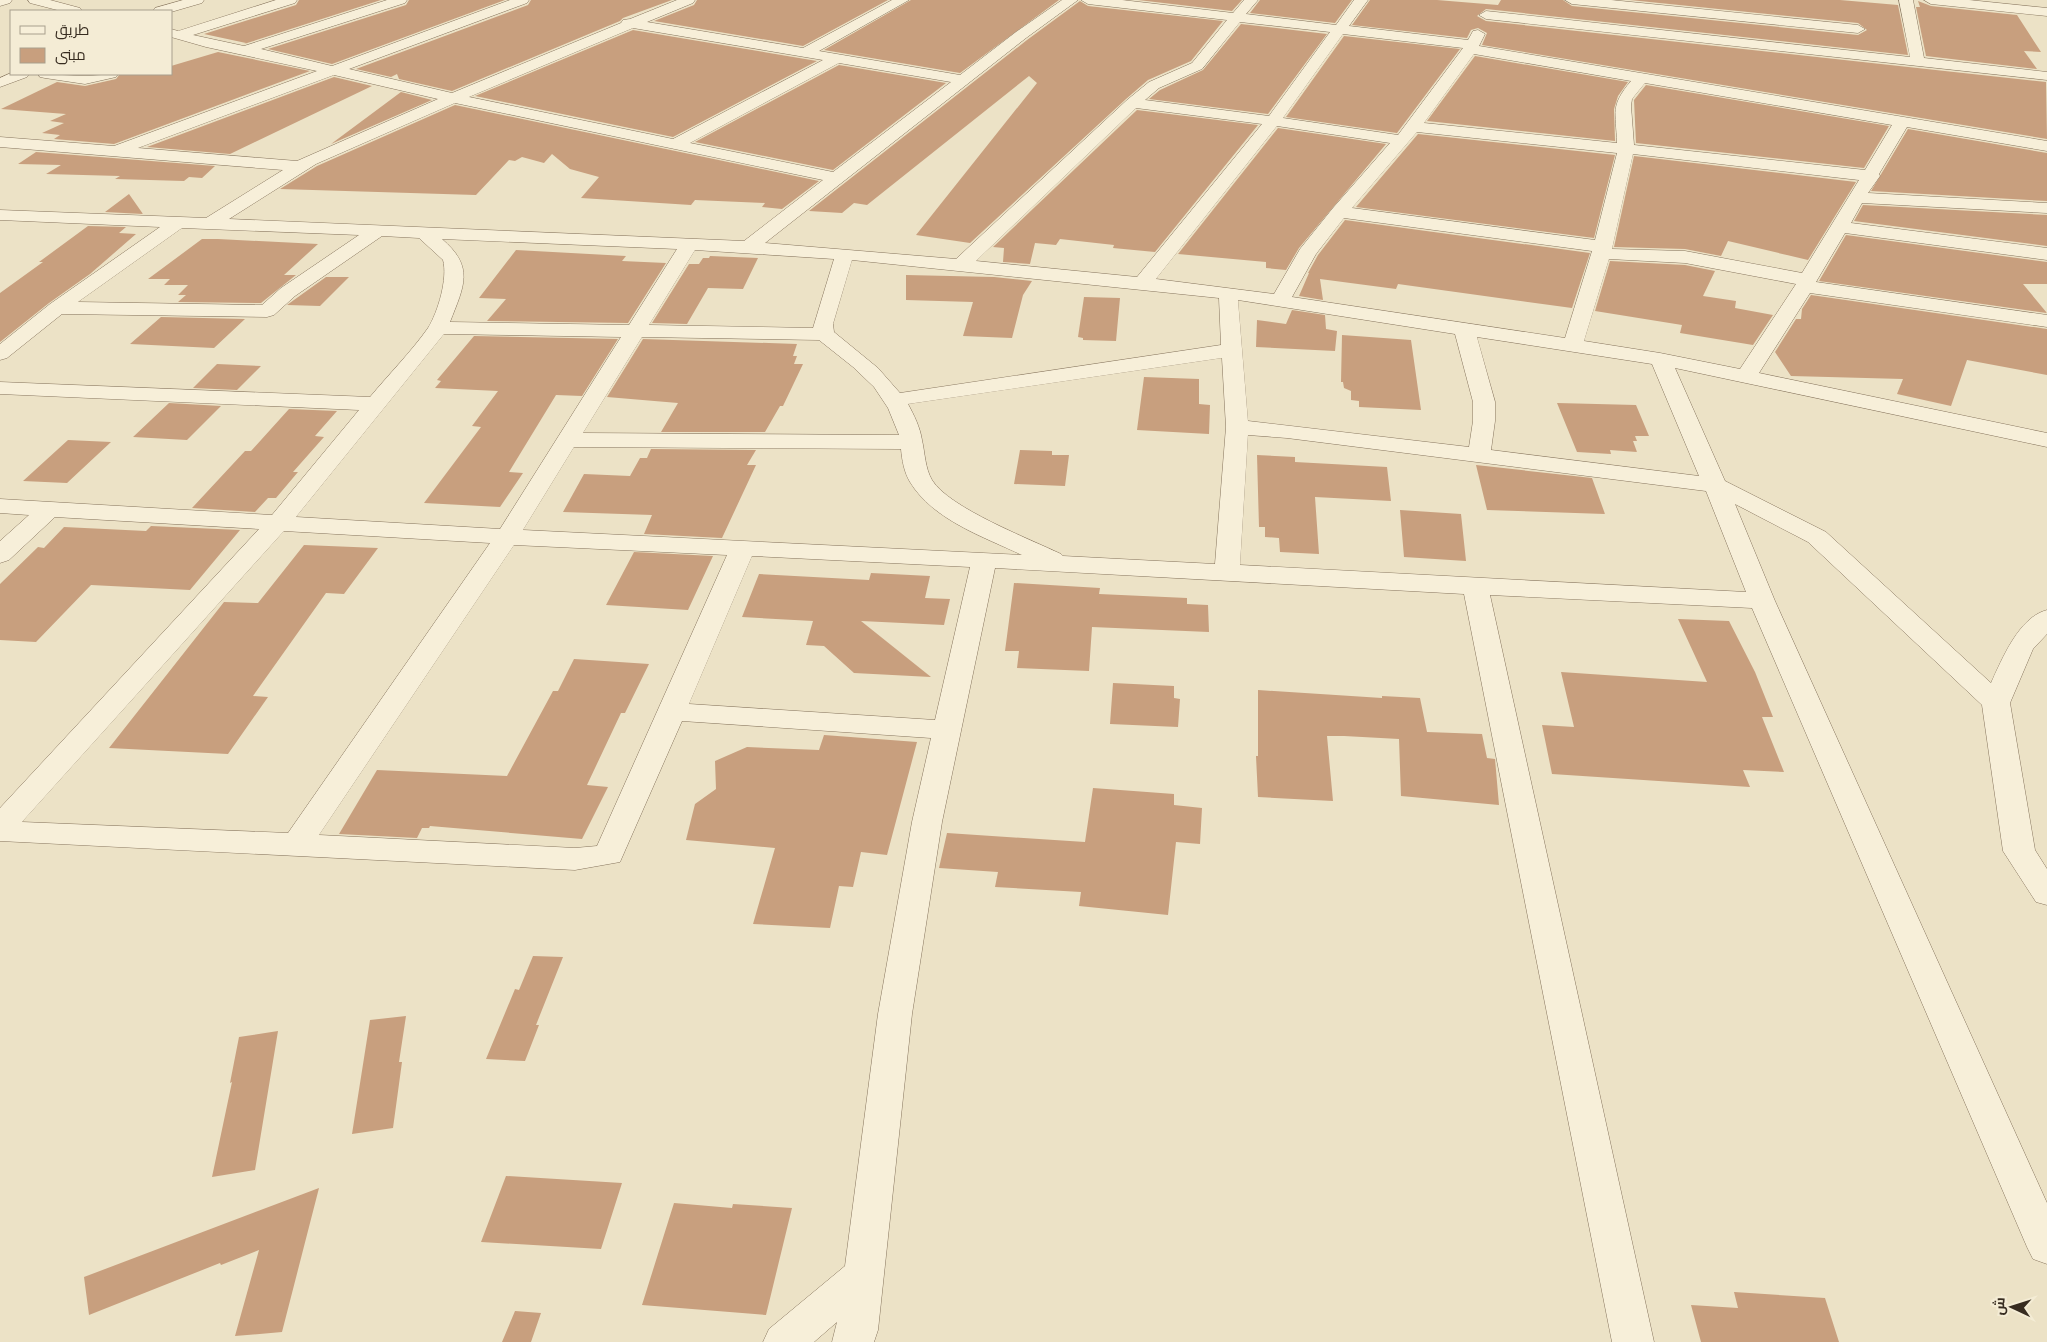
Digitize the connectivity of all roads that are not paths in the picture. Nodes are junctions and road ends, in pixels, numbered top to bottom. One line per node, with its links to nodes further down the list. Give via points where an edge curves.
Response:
1 (5, 0): 18 (street)
2 (34, 0): 20 (street)
3 (82, 0): 20 (street)
4 (197, 0): 22 (street)
5 (290, 0): 29 (street)
6 (400, 0): 32 (street)
7 (522, 0): 37 (street)
8 (654, 0): 19 (street)
9 (902, 0): 34 (street)
10 (1071, 0): 43 (street)
11 (1088, 0): 25 (street)
12 (1251, 0): 25 (street)
13 (1362, 0): 28 (street)
14 (1496, 0): 24 (street)
15 (1572, 0): 27 (street)
16 (1906, 0): 36 (street)
17 (1931, 0): 23 (street)
18 (0, 2)
19 (683, 2): 26 (street)
20 (59, 6): 21 (street)
21 (72, 10)
22 (163, 10)
23 (2047, 12)
24 (1486, 15): 31 (street); 36 (street)
25 (1236, 17): 28 (street); 46 (street, via 1197,66 1154,85)
26 (628, 23): 34 (street); 45 (street)
27 (1858, 29)
28 (1340, 30): 31 (street); 47 (street)
29 (175, 34): 30 (street)
30 (206, 43): 32 (street); 33 (street)
31 (1472, 47): 42 (street); 49 (street)
32 (245, 50): 37 (street)
33 (180, 51)
34 (805, 52): 35 (street)
35 (838, 58): 43 (street); 52 (street)
36 (1918, 63): 41 (street)
37 (335, 71): 45 (street); 55 (street)
38 (20, 75): 44 (street)
39 (52, 75): 40 (street, via 85,80)
40 (107, 75)
41 (2047, 76)
42 (1641, 78): 48 (street); 54 (street, via 1625,98 1623,106)
43 (965, 80): 58 (street)
44 (0, 83)
45 (453, 98): 52 (street); 56 (street)
46 (1132, 103): 47 (street); 73 (street)
47 (1273, 121): 50 (street); 75 (street)
48 (1902, 122): 53 (street); 57 (street)
49 (1413, 128): 50 (street); 54 (street)
50 (1402, 140): 61 (street)
51 (0, 142): 55 (street)
52 (674, 145): 58 (street)
53 (2047, 146)
54 (1626, 149): 57 (street); 70 (street)
55 (113, 152): 56 (street)
56 (299, 166): 64 (street)
57 (1872, 176): 59 (street)
58 (836, 178): 69 (street)
59 (1858, 198): 60 (street); 65 (street)
60 (2047, 208)
61 (1339, 212): 70 (street); 77 (street, via 1307,253)
62 (4, 217): 63 (street)
63 (179, 222): 64 (street); 78 (street)
64 (211, 223): 66 (street)
65 (1839, 227): 72 (street); 74 (street)
66 (378, 230): 67 (street); 78 (street, via 288,292 267,311)
67 (424, 232): 68 (street); 80 (street, via 451,259 454,267 448,300)
68 (690, 243): 69 (street); 82 (street)
69 (748, 247): 71 (street)
70 (1601, 250): 74 (street, via 1630,256 1685,258); 84 (street)
71 (845, 254): 73 (street); 83 (street, via 823,324)
72 (2047, 254)
73 (962, 264): 75 (street)
74 (1805, 283): 79 (street); 88 (street)
75 (1142, 284): 76 (street)
76 (1228, 293): 77 (street); 85 (street)
77 (1281, 300): 81 (street)
78 (57, 308): 86 (street)
79 (2047, 321)
80 (438, 328): 82 (street); 91 (street)
81 (1464, 328): 84 (street); 96 (street, via 1484,402)
82 (637, 331): 83 (street); 93 (street)
83 (824, 334): 90 (street, via 858,359 879,379)
84 (1573, 344): 87 (street)
85 (1232, 350): 90 (street); 92 (street)
86 (0, 354)
87 (1660, 358): 88 (street); 97 (street)
88 (1746, 376): 94 (street)
89 (0, 388): 91 (street)
90 (894, 400): 95 (street, via 907,424)
91 (377, 404): 100 (street)
92 (1237, 427): 96 (street); 106 (street)
93 (568, 440): 95 (street); 101 (street)
94 (2047, 440)
95 (910, 442): 105 (street, via 912,459 925,487 956,513)
96 (1479, 455): 97 (street)
97 (1715, 484): 108 (street); 110 (street, via 1817,537)
98 (0, 506): 99 (street)
99 (49, 509): 100 (street); 103 (street)
100 (278, 523): 101 (street); 113 (street)
101 (508, 537): 102 (street); 115 (street)
102 (743, 548): 104 (street); 111 (street)
103 (0, 555)
104 (984, 560): 105 (street); 112 (street)
105 (1064, 564): 106 (street)
106 (1227, 572): 107 (street)
107 (1475, 587): 108 (street); 121 (street)
108 (1762, 601): 117 (street)
109 (2047, 618): 110 (street, via 2021,646)
110 (1996, 702): 116 (street, via 2019,851)
111 (672, 712): 112 (street); 115 (street, via 609,855 575,859)
112 (947, 730): 118 (street, via 926,822 895,1014)
113 (0, 827)
114 (0, 831): 115 (street)
115 (297, 844)
116 (2047, 894)
117 (2047, 1247)
118 (864, 1274): 119 (street); 120 (street)
119 (784, 1342)
120 (854, 1342)
121 (1633, 1342)

